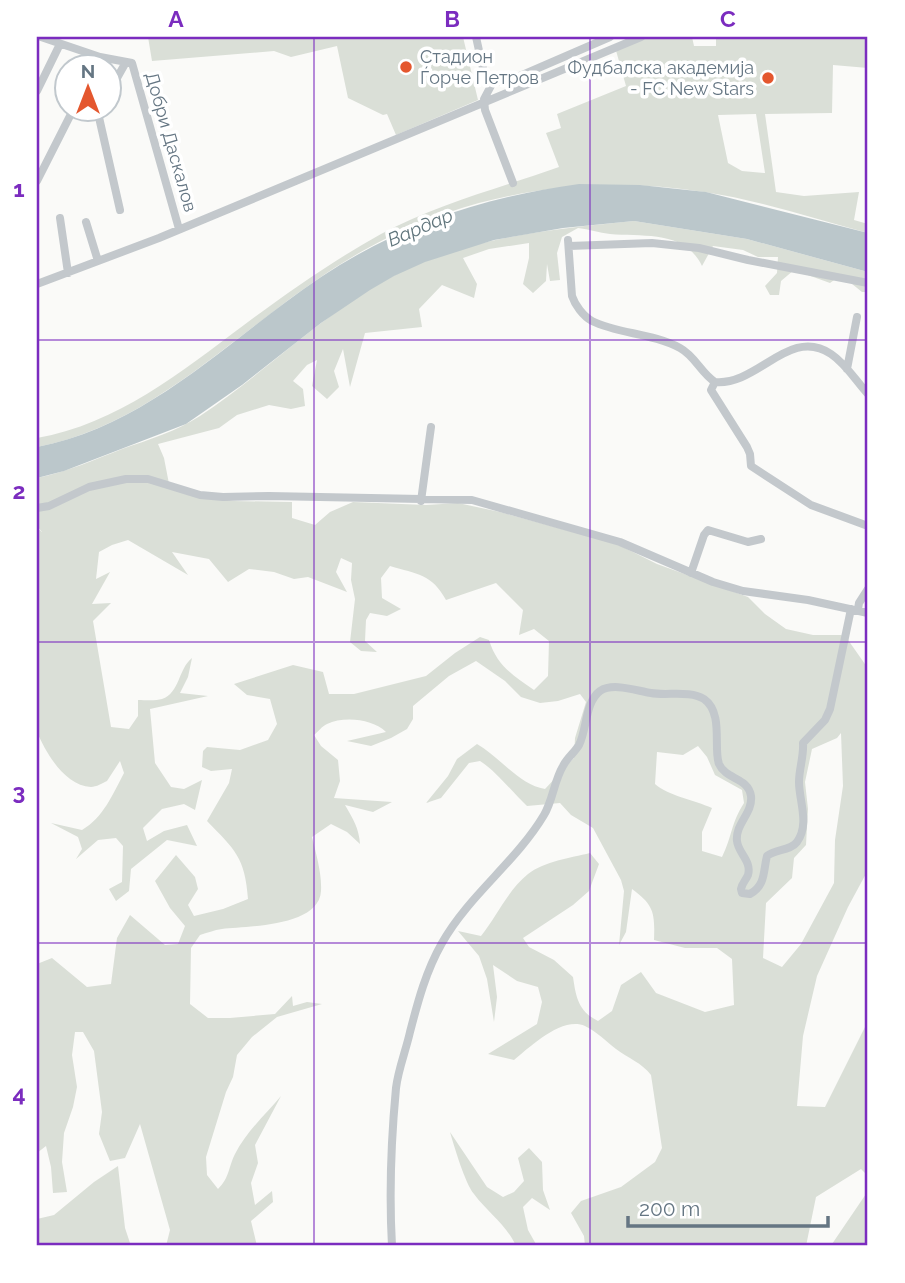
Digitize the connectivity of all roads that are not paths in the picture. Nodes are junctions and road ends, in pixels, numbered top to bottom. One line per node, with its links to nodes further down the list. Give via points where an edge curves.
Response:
1 (41, 37): 5 (street)
2 (476, 37): 10 (street, via 484,73)
3 (610, 37): 10 (street, via 508,81)
4 (641, 37): 12 (street)
5 (60, 44): 6 (street); 11 (street)
6 (85, 52)
7 (122, 61): 8 (street)
8 (129, 62): 9 (street); 20 (street, Добри Даскалов)
9 (122, 73)
10 (493, 82): 12 (street)
11 (37, 91)
12 (483, 102): 16 (street); 20 (street)
13 (67, 122): 15 (street)
14 (100, 122): 17 (street)
15 (37, 181)
16 (513, 183)
17 (120, 210)
18 (60, 218): 22 (street)
19 (86, 222): 21 (street)
20 (179, 229): 21 (street)
21 (98, 261): 22 (street)
22 (68, 273): 24 (street)
23 (868, 283): 27 (street, via 699,248 569,243 572,296 587,317 680,348)
24 (37, 284)
25 (857, 317): 26 (street)
26 (847, 369): 27 (street, via 822,349 801,346 742,377); 28 (street)
27 (715, 382): 32 (street, via 711,390 747,447 751,466 811,505)
28 (868, 394)
29 (431, 427): 30 (street)
30 (421, 501): 31 (street, via 223,497 148,479 126,479 89,487); 34 (street, via 472,500 605,537)
31 (37, 508)
32 (868, 526)
33 (761, 539): 34 (street, via 748,541 708,530)
34 (691, 573): 36 (street, via 743,591)
35 (868, 589): 36 (street)
36 (854, 609): 37 (street); 38 (street, via 830,709 803,743 801,834 795,845 767,856 765,876 750,894 741,889 748,863 737,840 751,794 745,783 725,774 718,762 718,727 704,699 622,688 598,692 545,813 473,898 442,942 422,986 396,1087 390,1174)
37 (868, 613)
38 (392, 1246)

